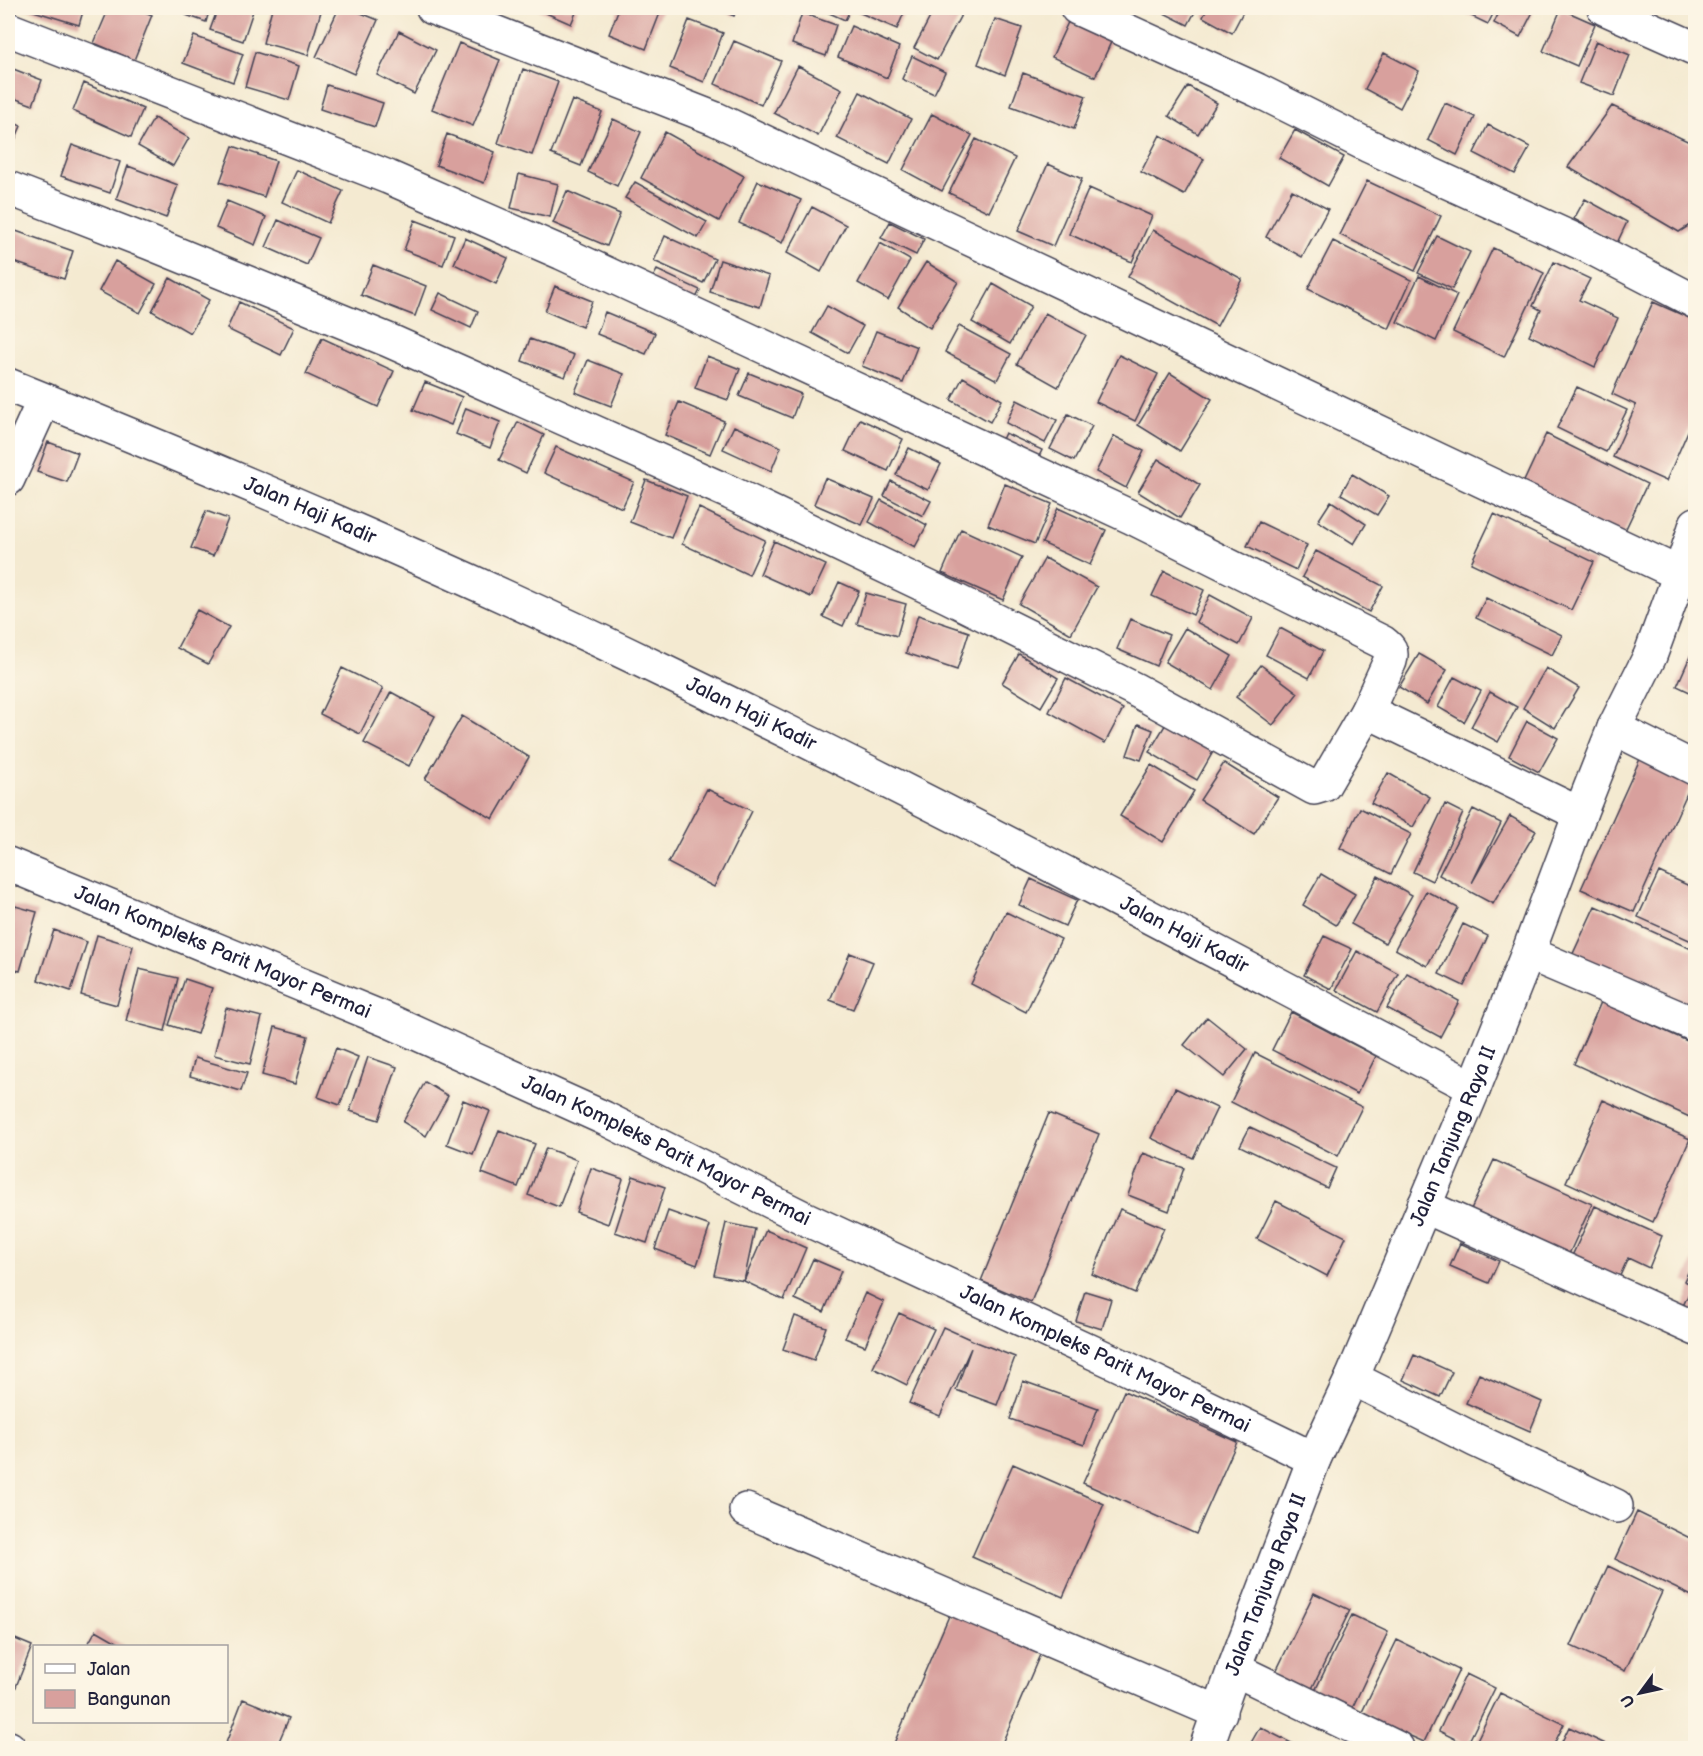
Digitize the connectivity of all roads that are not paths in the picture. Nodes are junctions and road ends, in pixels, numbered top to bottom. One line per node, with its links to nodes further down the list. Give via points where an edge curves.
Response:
1 (434, 8): 12 (street, via 716,119)
2 (1077, 8): 7 (street, via 1588,246)
3 (1604, 8): 5 (street)
4 (8, 29): 13 (street, via 388,177 562,253 1131,517 1382,642 1392,654)
5 (1695, 49)
6 (8, 188): 13 (street, via 388,339 731,493 1134,689 1314,788 1324,785)
7 (1695, 302)
8 (8, 385): 9 (street, Jalan Haji Kadir)
9 (44, 400): 10 (street); 20 (street, Jalan Haji Kadir, via 410,553 666,672 958,816)
10 (8, 479)
11 (1695, 529): 12 (street, Jalan Tanjung Raya II)
12 (1680, 574): 14 (street, Jalan Tanjung Raya II, via 1650,657)
13 (1367, 711): 16 (street)
14 (1614, 728): 15 (street); 16 (street, Jalan Tanjung Raya II)
15 (1695, 769)
16 (1580, 814): 18 (street, Jalan Tanjung Raya II)
17 (8, 864): 24 (street, Jalan Kompleks Parit Mayor Permai, via 387,1020 593,1113 806,1219)
18 (1528, 953): 19 (street); 20 (street, Jalan Tanjung Raya II)
19 (1695, 1025)
20 (1474, 1089): 21 (street, Jalan Tanjung Raya II)
21 (1424, 1206): 22 (street); 23 (street, Jalan Tanjung Raya II)
22 (1695, 1329)
23 (1352, 1378): 24 (street, Jalan Tanjung Raya II); 25 (street)
24 (1314, 1459): 27 (street, Jalan Tanjung Raya II)
25 (1616, 1506)
26 (746, 1510): 28 (street)
27 (1234, 1669): 28 (street, Jalan Tanjung Raya II); 30 (street)
28 (1220, 1713): 29 (street, Jalan Tanjung Raya II)
29 (1206, 1749)
30 (1397, 1749)

